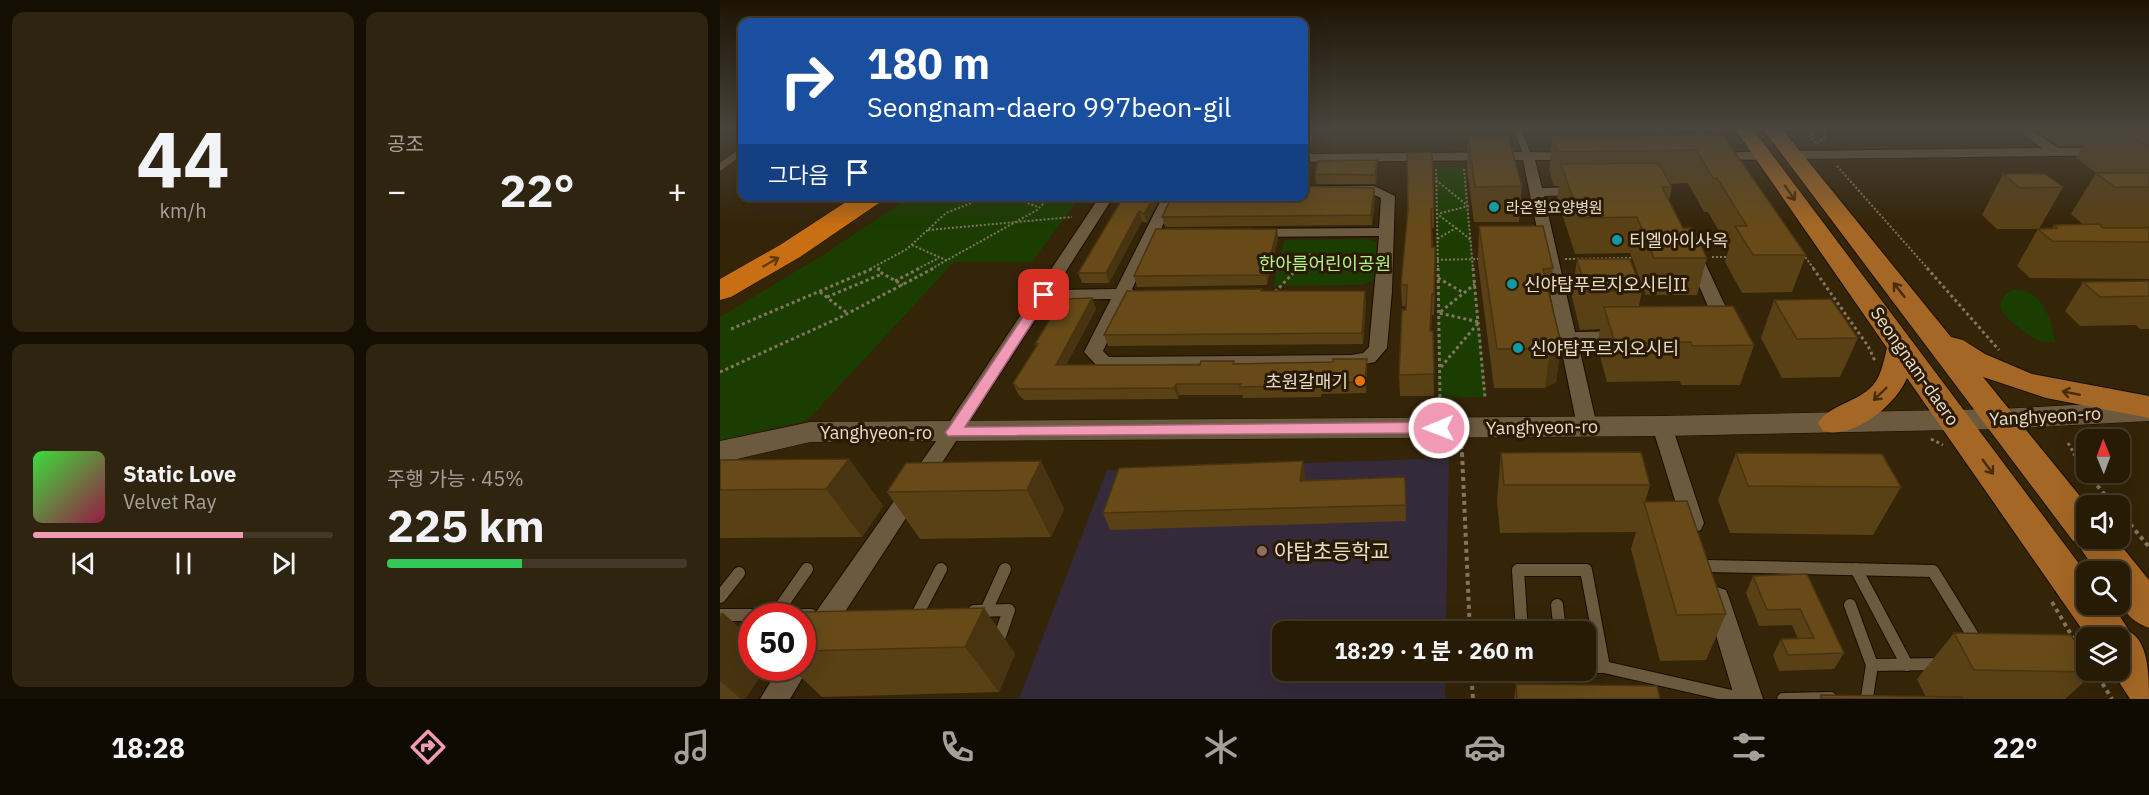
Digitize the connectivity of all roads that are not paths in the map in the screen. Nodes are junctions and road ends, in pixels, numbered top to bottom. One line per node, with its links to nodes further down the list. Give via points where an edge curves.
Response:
1 (1529, 162): 6 (street)
2 (1768, 162): 25 (main road, Seongnam-daero, one-way to 25)
3 (1813, 162): 21 (main road, Seongnam-daero, one-way to 3)
4 (1308, 190): 11 (street, via 1374,190 1388,196)
5 (1592, 191): 6 (street)
6 (1536, 192): 24 (street)
7 (830, 201): 14 (highway)
8 (865, 201): 15 (highway, one-way to 8)
9 (1104, 201): 20 (street)
10 (1168, 201): 18 (street, via 1158,233)
11 (1387, 232): 12 (street); 17 (street)
12 (1244, 233)
13 (1686, 239): 22 (street, via 1726,324 1725,333)
14 (720, 266)
15 (720, 291)
16 (1362, 291): 17 (street)
17 (1384, 291): 18 (street, via 1378,348 1369,358 1104,363 1093,352)
18 (1122, 294): 19 (street); 20 (street)
19 (1145, 294)
20 (1044, 295): 32 (street)
21 (1929, 328): 26 (main road, one-way to 21, via 2012,380 1973,362); 27 (main road, Seongnam-daero)
22 (1713, 336)
23 (1635, 337): 24 (street)
24 (1568, 338): 30 (street)
25 (1902, 345): 28 (main road, Seongnam-daero); 29 (main road, one-way to 29, via 1891,382 1883,392 1855,413)
26 (2149, 409): 27 (main road, Yanghyeon-ro)
27 (2000, 419): 28 (main road, Yanghyeon-ro); 34 (main road, Seongnam-daero)
28 (1954, 420): 29 (main road, Yanghyeon-ro); 44 (main road, Seongnam-daero, one-way to 44)
29 (1833, 423): 31 (main road, Yanghyeon-ro)
30 (1587, 426): 31 (main road, Yanghyeon-ro); 32 (main road, Yanghyeon-ro)
31 (1662, 426): 37 (street)
32 (953, 432): 33 (main road, Yanghyeon-ro, via 810,432); 54 (street)
33 (720, 452)
34 (2076, 517)
35 (2101, 549): 36 (main road)
36 (2111, 561)
37 (1707, 566): 41 (lane); 74 (street)
38 (941, 568): 51 (lane)
39 (807, 569): 46 (lane)
40 (1005, 569): 50 (lane)
41 (1856, 569): 63 (lane, via 1933,571); 67 (lane)
42 (739, 573): 45 (lane)
43 (2130, 586): 49 (main road)
44 (2076, 589)
45 (720, 597)
46 (784, 603)
47 (1557, 605): 58 (lane)
48 (1850, 605): 66 (lane)
49 (2149, 610)
50 (986, 611): 52 (lane); 61 (lane, via 1009,610)
51 (918, 612)
52 (963, 612)
53 (816, 614): 54 (lane)
54 (835, 614): 62 (street)
55 (720, 615): 56 (lane)
56 (738, 615)
57 (1521, 621): 59 (lane, via 1518,570 1586,570)
58 (1559, 621)
59 (1595, 621)
60 (1596, 624): 69 (lane)
61 (1000, 636)
62 (816, 638)
63 (1985, 654)
64 (2130, 662): 71 (main road)
65 (1955, 664): 67 (lane)
66 (1872, 665): 67 (lane); 72 (lane)
67 (1907, 665)
68 (1596, 667): 69 (lane)
69 (1604, 667): 74 (lane)
70 (786, 681): 73 (street)
71 (2149, 688)
72 (1859, 698): 75 (lane)
73 (774, 699)
74 (1747, 699)
75 (1783, 699)

